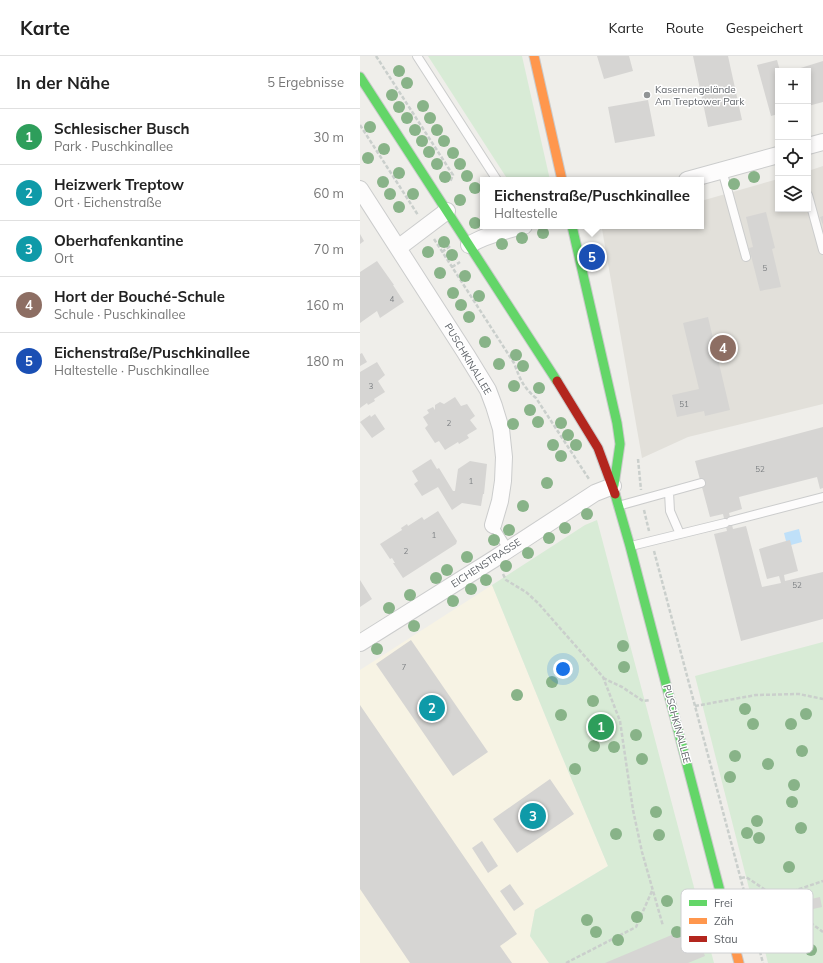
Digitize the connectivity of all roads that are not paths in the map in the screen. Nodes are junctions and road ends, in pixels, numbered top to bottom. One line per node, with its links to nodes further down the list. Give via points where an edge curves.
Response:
1 (417, 56): 8 (lane)
2 (534, 56): 9 (main road)
3 (360, 77): 13 (main road, PUSCHKINALLEE)
4 (823, 142): 5 (street)
5 (811, 145)
6 (775, 156): 7 (street)
7 (722, 170): 10 (street); 19 (lane)
8 (495, 177)
9 (561, 177)
10 (698, 177)
11 (360, 189): 17 (street, PUSCHKINALLEE)
12 (811, 206): 18 (lane)
13 (445, 207): 16 (main road, PUSCHKINALLEE); 17 (street, via 426,227)
14 (513, 229): 16 (street)
15 (573, 229): 21 (main road, PUSCHKINALLEE, via 617,423 620,444)
16 (469, 245): 21 (main road, PUSCHKINALLEE, via 591,434 602,454)
17 (398, 248): 25 (street, PUSCHKINALLEE, via 488,390 494,406 501,429 504,457 500,501)
18 (823, 250)
19 (746, 257)
20 (701, 483): 22 (lane)
21 (613, 486): 24 (main road, PUSCHKINALLEE); 28 (street, EICHENSTRASSE, via 595,492)
22 (669, 492): 24 (lane); 26 (lane, via 670,511)
23 (823, 497): 26 (lane)
24 (618, 506): 27 (main road, PUSCHKINALLEE)
25 (493, 525): 28 (lane, PUSCHKINALLEE)
26 (680, 534): 27 (lane)
27 (630, 546): 30 (main road, PUSCHKINALLEE)
28 (508, 550): 29 (street, EICHENSTRASSE)
29 (360, 643)
30 (720, 889)
31 (736, 953): 32 (main road, PUSCHKINALLEE)
32 (739, 963)

